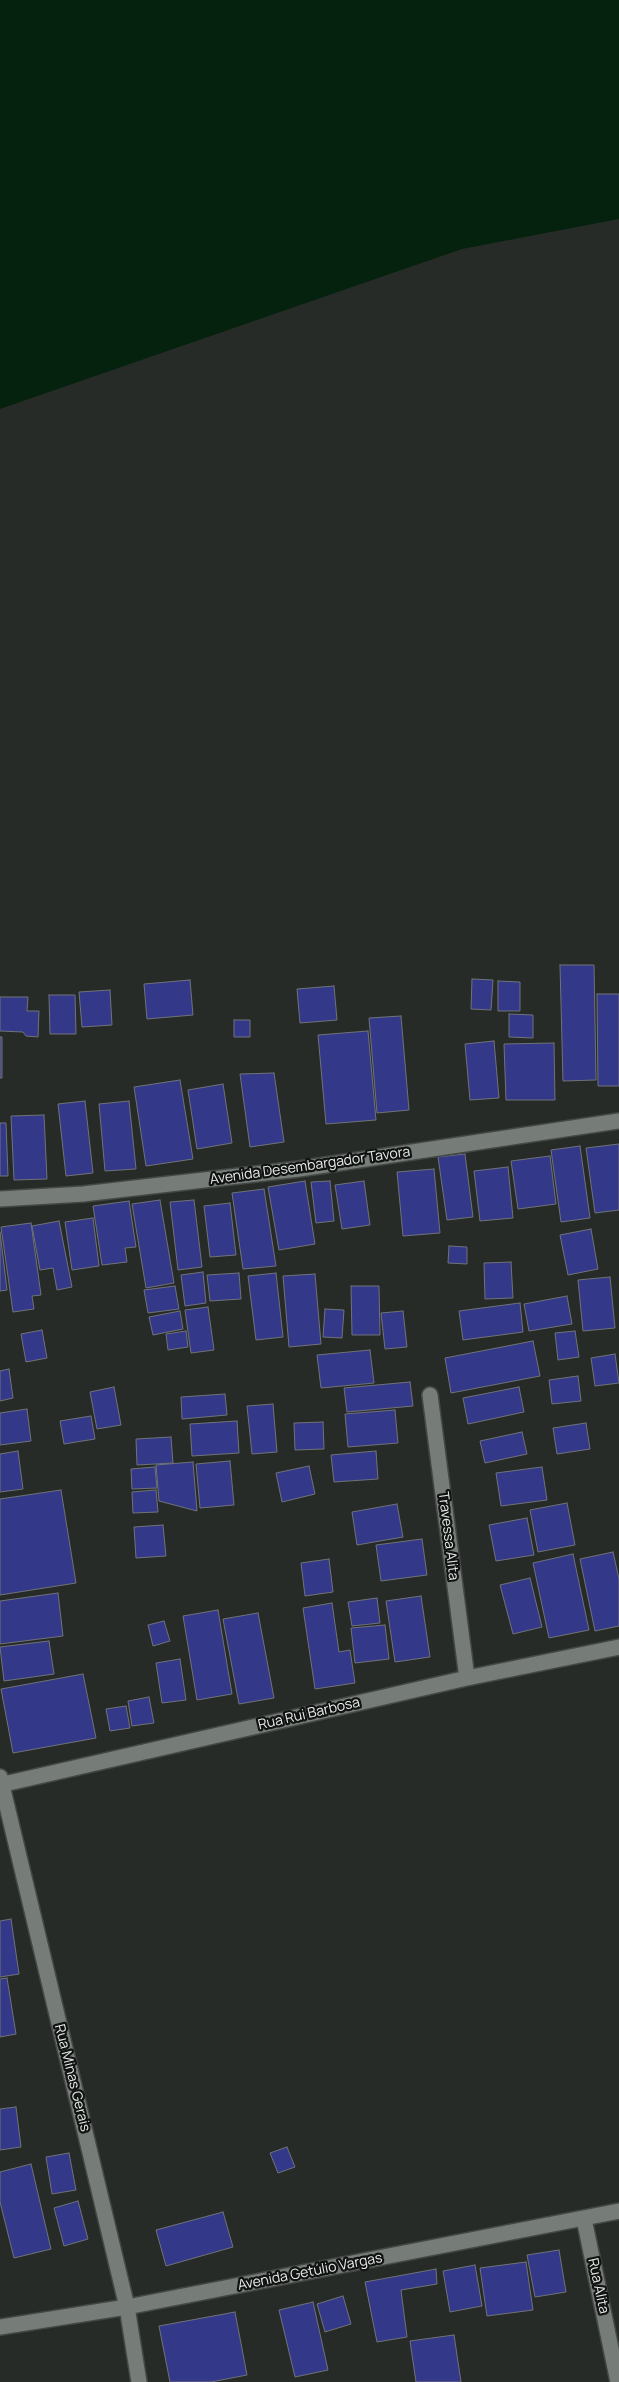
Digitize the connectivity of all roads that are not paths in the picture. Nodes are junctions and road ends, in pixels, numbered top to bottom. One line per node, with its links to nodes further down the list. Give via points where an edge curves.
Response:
1 (619, 1121): 2 (street, Avenida Desembargador Tavora, via 299,1169 83,1194)
2 (0, 1199)
3 (430, 1395): 5 (street, Travessa Alita)
4 (619, 1647): 5 (street, Rua Rui Barbosa)
5 (467, 1678): 6 (street, Rua Rui Barbosa)
6 (1, 1782): 9 (street, Rua Minas Gerais)
7 (619, 2211): 8 (street, Avenida Getúlio Vargas)
8 (584, 2220): 9 (street, Avenida Getúlio Vargas); 12 (street, Rua Alita)
9 (128, 2307): 10 (street, Avenida Getúlio Vargas); 11 (street, Rua Minas Gerais)
10 (0, 2327)
11 (139, 2382)
12 (618, 2382)

